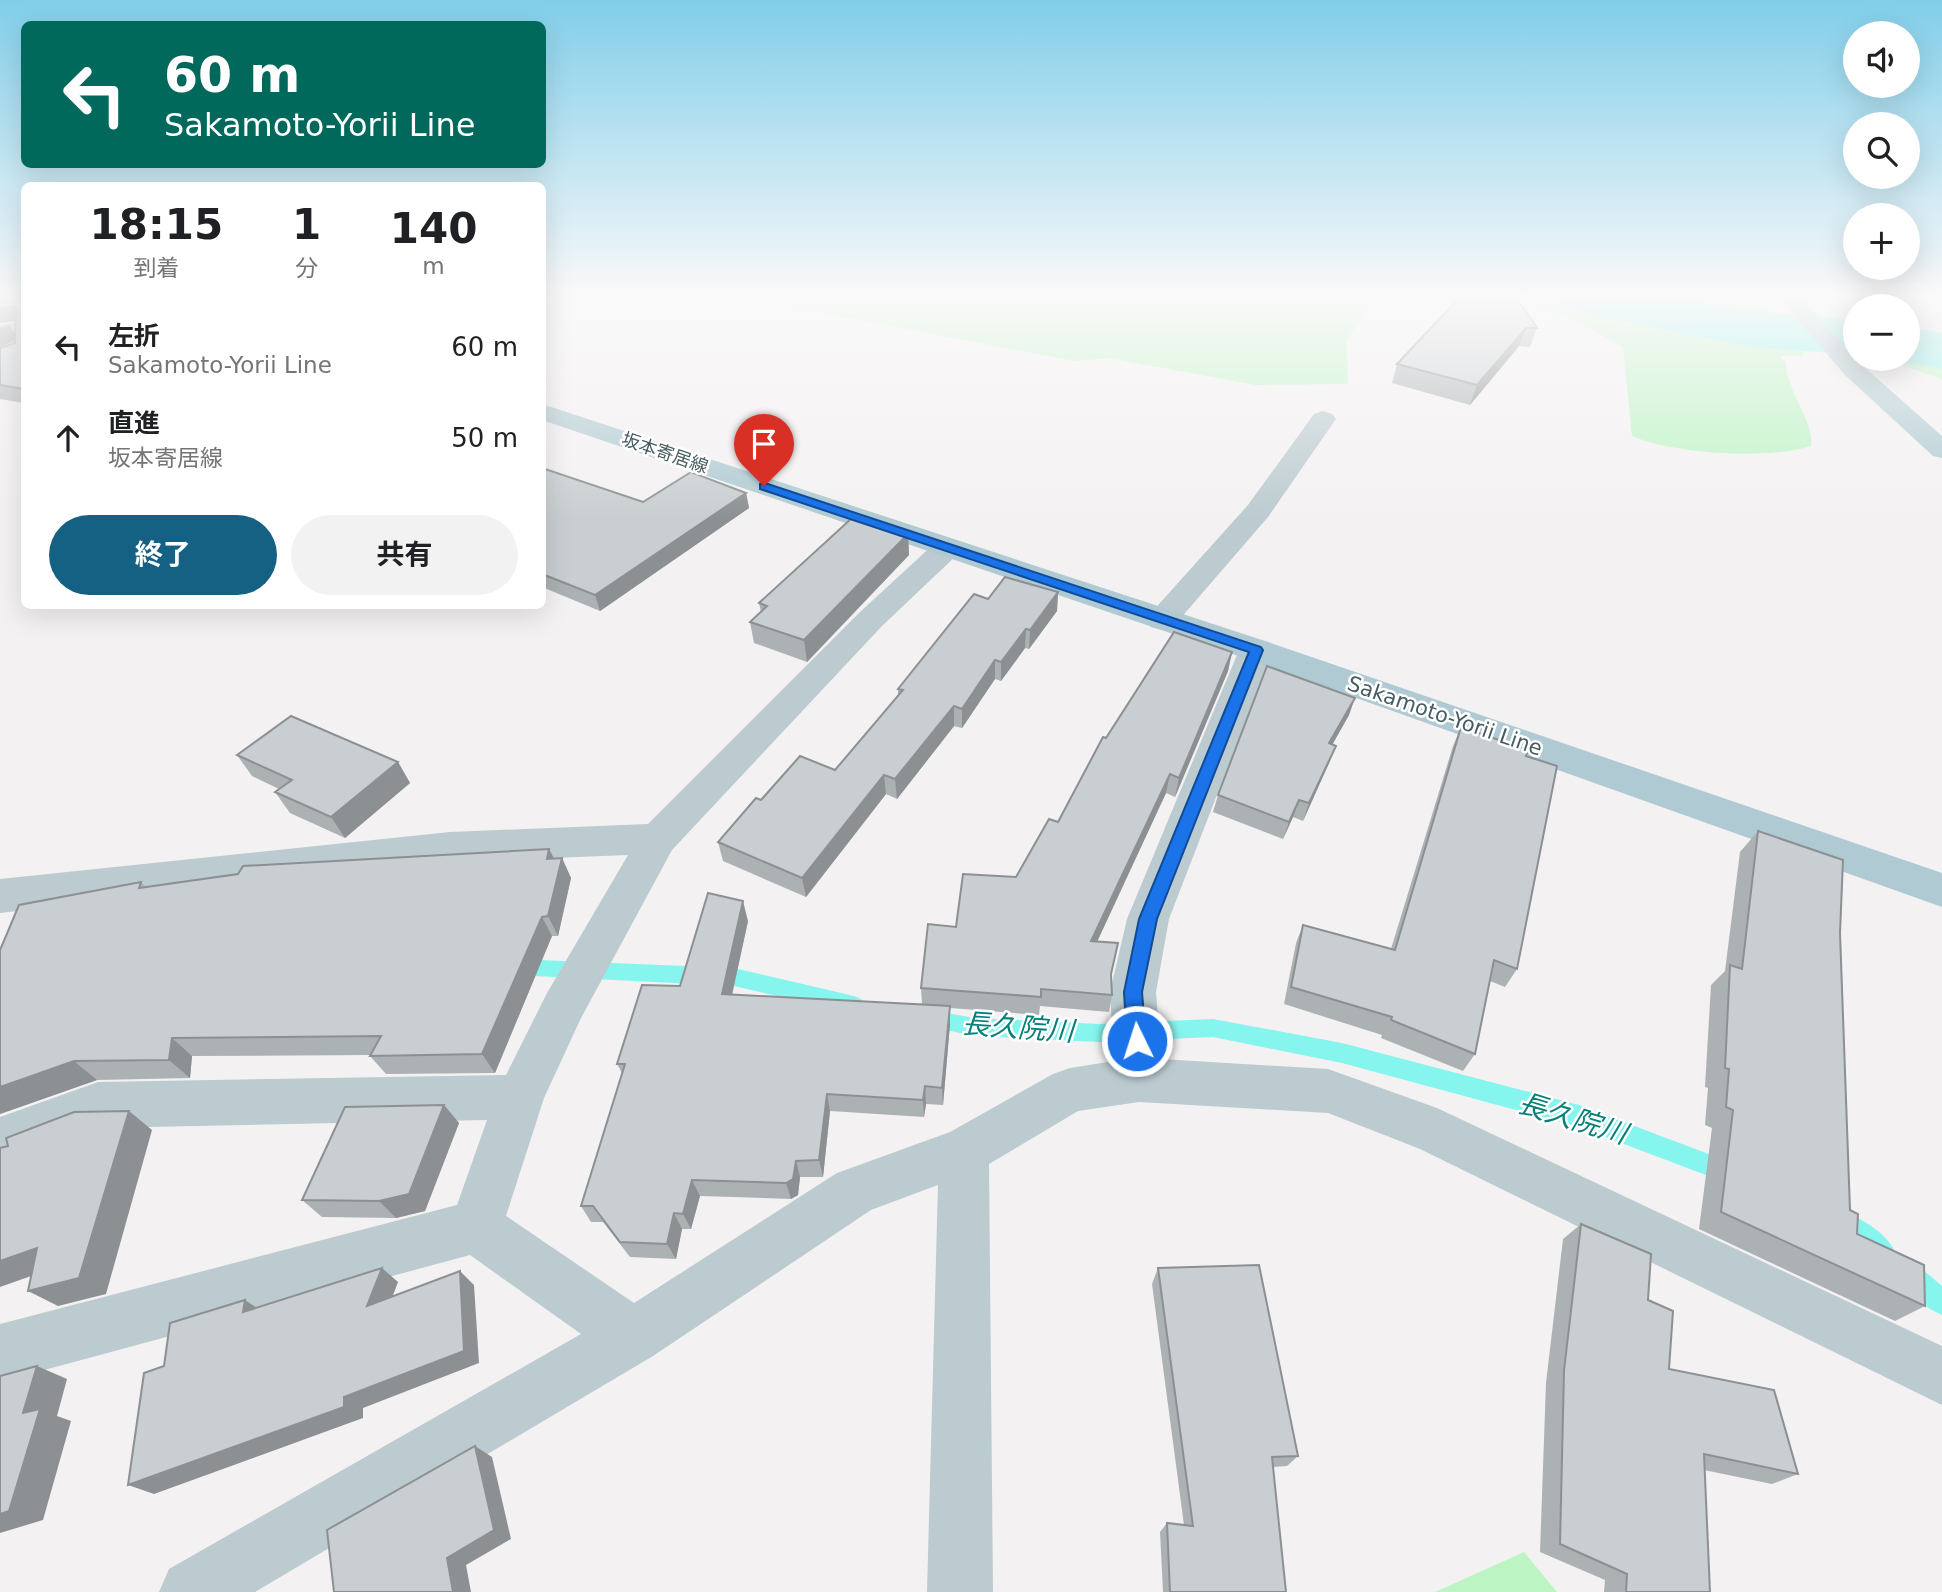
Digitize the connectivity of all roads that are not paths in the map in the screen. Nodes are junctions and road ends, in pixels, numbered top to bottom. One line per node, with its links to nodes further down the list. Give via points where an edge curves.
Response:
1 (1853, 370): 4 (main road)
2 (546, 412): 5 (main road, 坂本寄居線)
3 (1323, 419): 6 (street, via 1258,511)
4 (1942, 450)
5 (947, 548): 6 (main road, Sakamoto-Yorii Line); 8 (street, via 871,619)
6 (1162, 620): 7 (main road, Sakamoto-Yorii Line)
7 (1256, 650): 9 (main road, Sakamoto-Yorii Line); 11 (street, via 1148,919 1133,992)
8 (658, 839): 10 (street, via 450,848); 12 (street, via 562,1007)
9 (1942, 890)
10 (0, 896)
11 (1139, 1073): 14 (street, via 1070,1090); 18 (street, via 1328,1091 1437,1132)
12 (520, 1097): 13 (street, via 98,1105); 15 (street)
13 (0, 1141)
14 (964, 1150): 16 (street, via 855,1191); 20 (street)
15 (476, 1227): 16 (street); 17 (street)
16 (633, 1336): 19 (street)
17 (0, 1353)
18 (1942, 1376)
19 (192, 1592)
20 (960, 1592)

